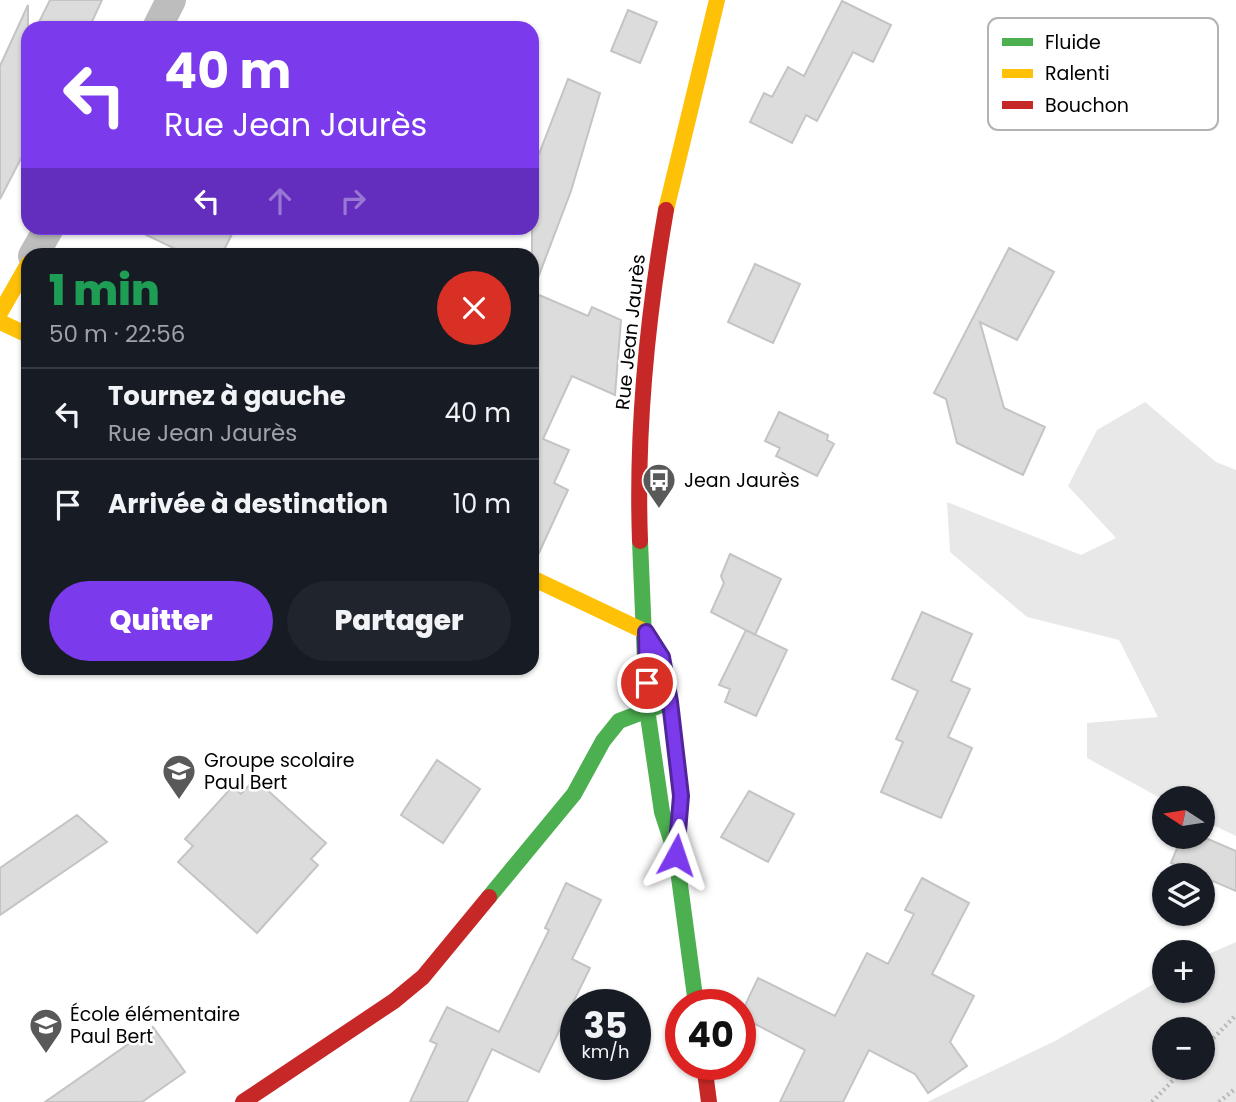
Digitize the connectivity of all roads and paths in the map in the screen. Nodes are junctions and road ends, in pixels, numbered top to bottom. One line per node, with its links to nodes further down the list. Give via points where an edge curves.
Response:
1 (171, 0): 3 (street)
2 (717, 0): 9 (street, Rue Jean Jaurès, via 666,210 651,294 644,364 640,529)
3 (160, 21)
4 (21, 276): 5 (street)
5 (0, 313)
6 (0, 322): 7 (street)
7 (21, 332)
8 (539, 582): 9 (street)
9 (646, 632): 10 (street, Rue Jean Jaurès); 12 (street, Rue Jean Jaurès)
10 (662, 657)
11 (669, 702): 12 (street)
12 (647, 709): 14 (street, Rue Jean Jaurès, via 662,812); 21 (street, via 619,721 574,794 423,977)
13 (680, 808): 14 (street, Rue Jean Jaurès)
14 (676, 855): 15 (street, Rue Jean Jaurès)
15 (694, 989)
16 (1236, 1015): 17 (path)
17 (1215, 1037)
18 (706, 1080): 22 (street)
19 (1173, 1080): 23 (path)
20 (1236, 1088): 24 (path)
21 (243, 1102)
22 (709, 1102)
23 (1152, 1102)
24 (1219, 1102)

